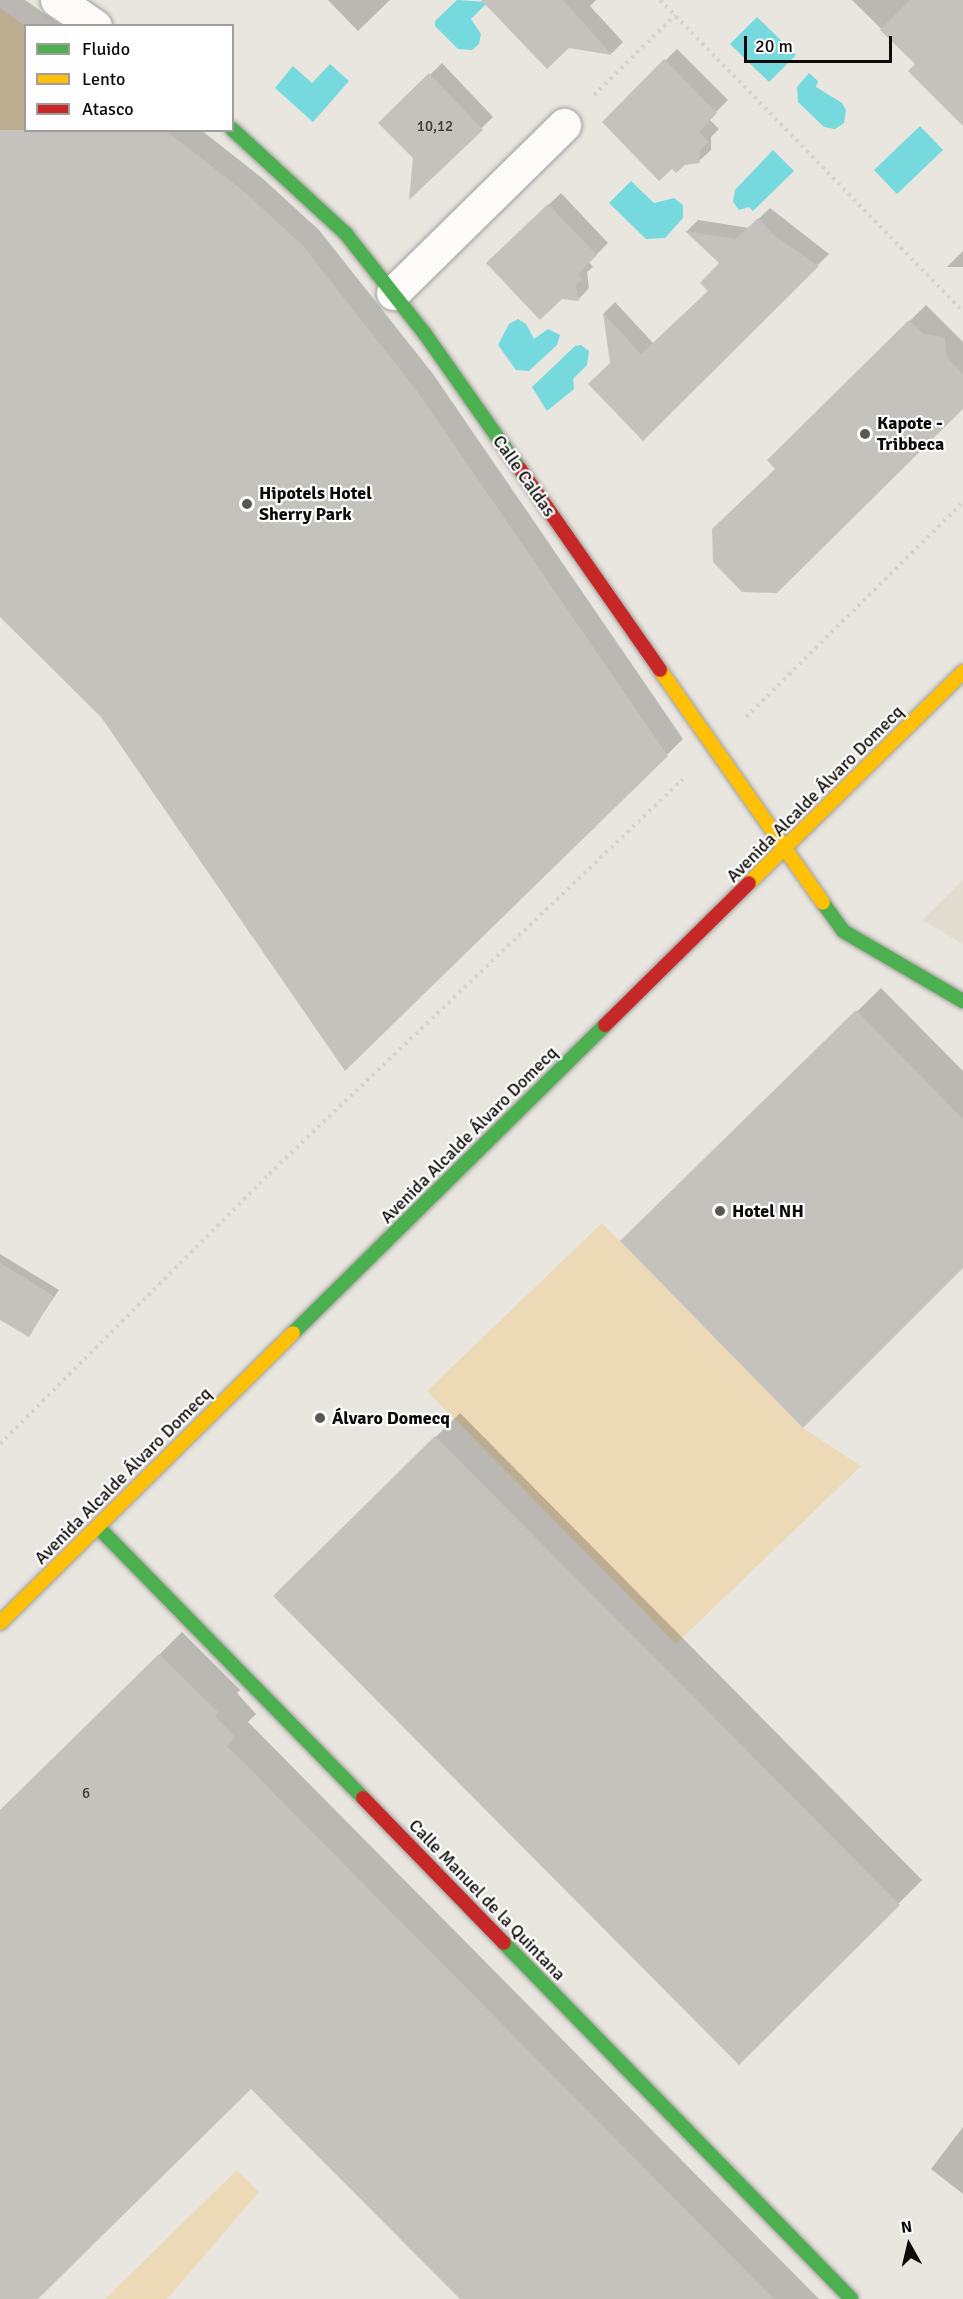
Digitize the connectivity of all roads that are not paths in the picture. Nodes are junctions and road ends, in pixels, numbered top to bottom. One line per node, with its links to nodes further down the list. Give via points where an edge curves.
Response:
1 (57, 0): 2 (street)
2 (92, 24)
3 (564, 125): 5 (street)
4 (234, 131): 5 (street, Calle Caldas, via 345,234)
5 (393, 293): 7 (street, Calle Caldas)
6 (963, 672): 7 (street, Avenida Alcalde Álvaro Domecq)
7 (785, 849): 8 (street, Calle Caldas, via 843,931); 9 (street, Avenida Alcalde Álvaro Domecq)
8 (963, 1001)
9 (98, 1527): 10 (street, Avenida Alcalde Álvaro Domecq); 11 (street, Calle Manuel de la Quintana)
10 (0, 1623)
11 (851, 2299)

